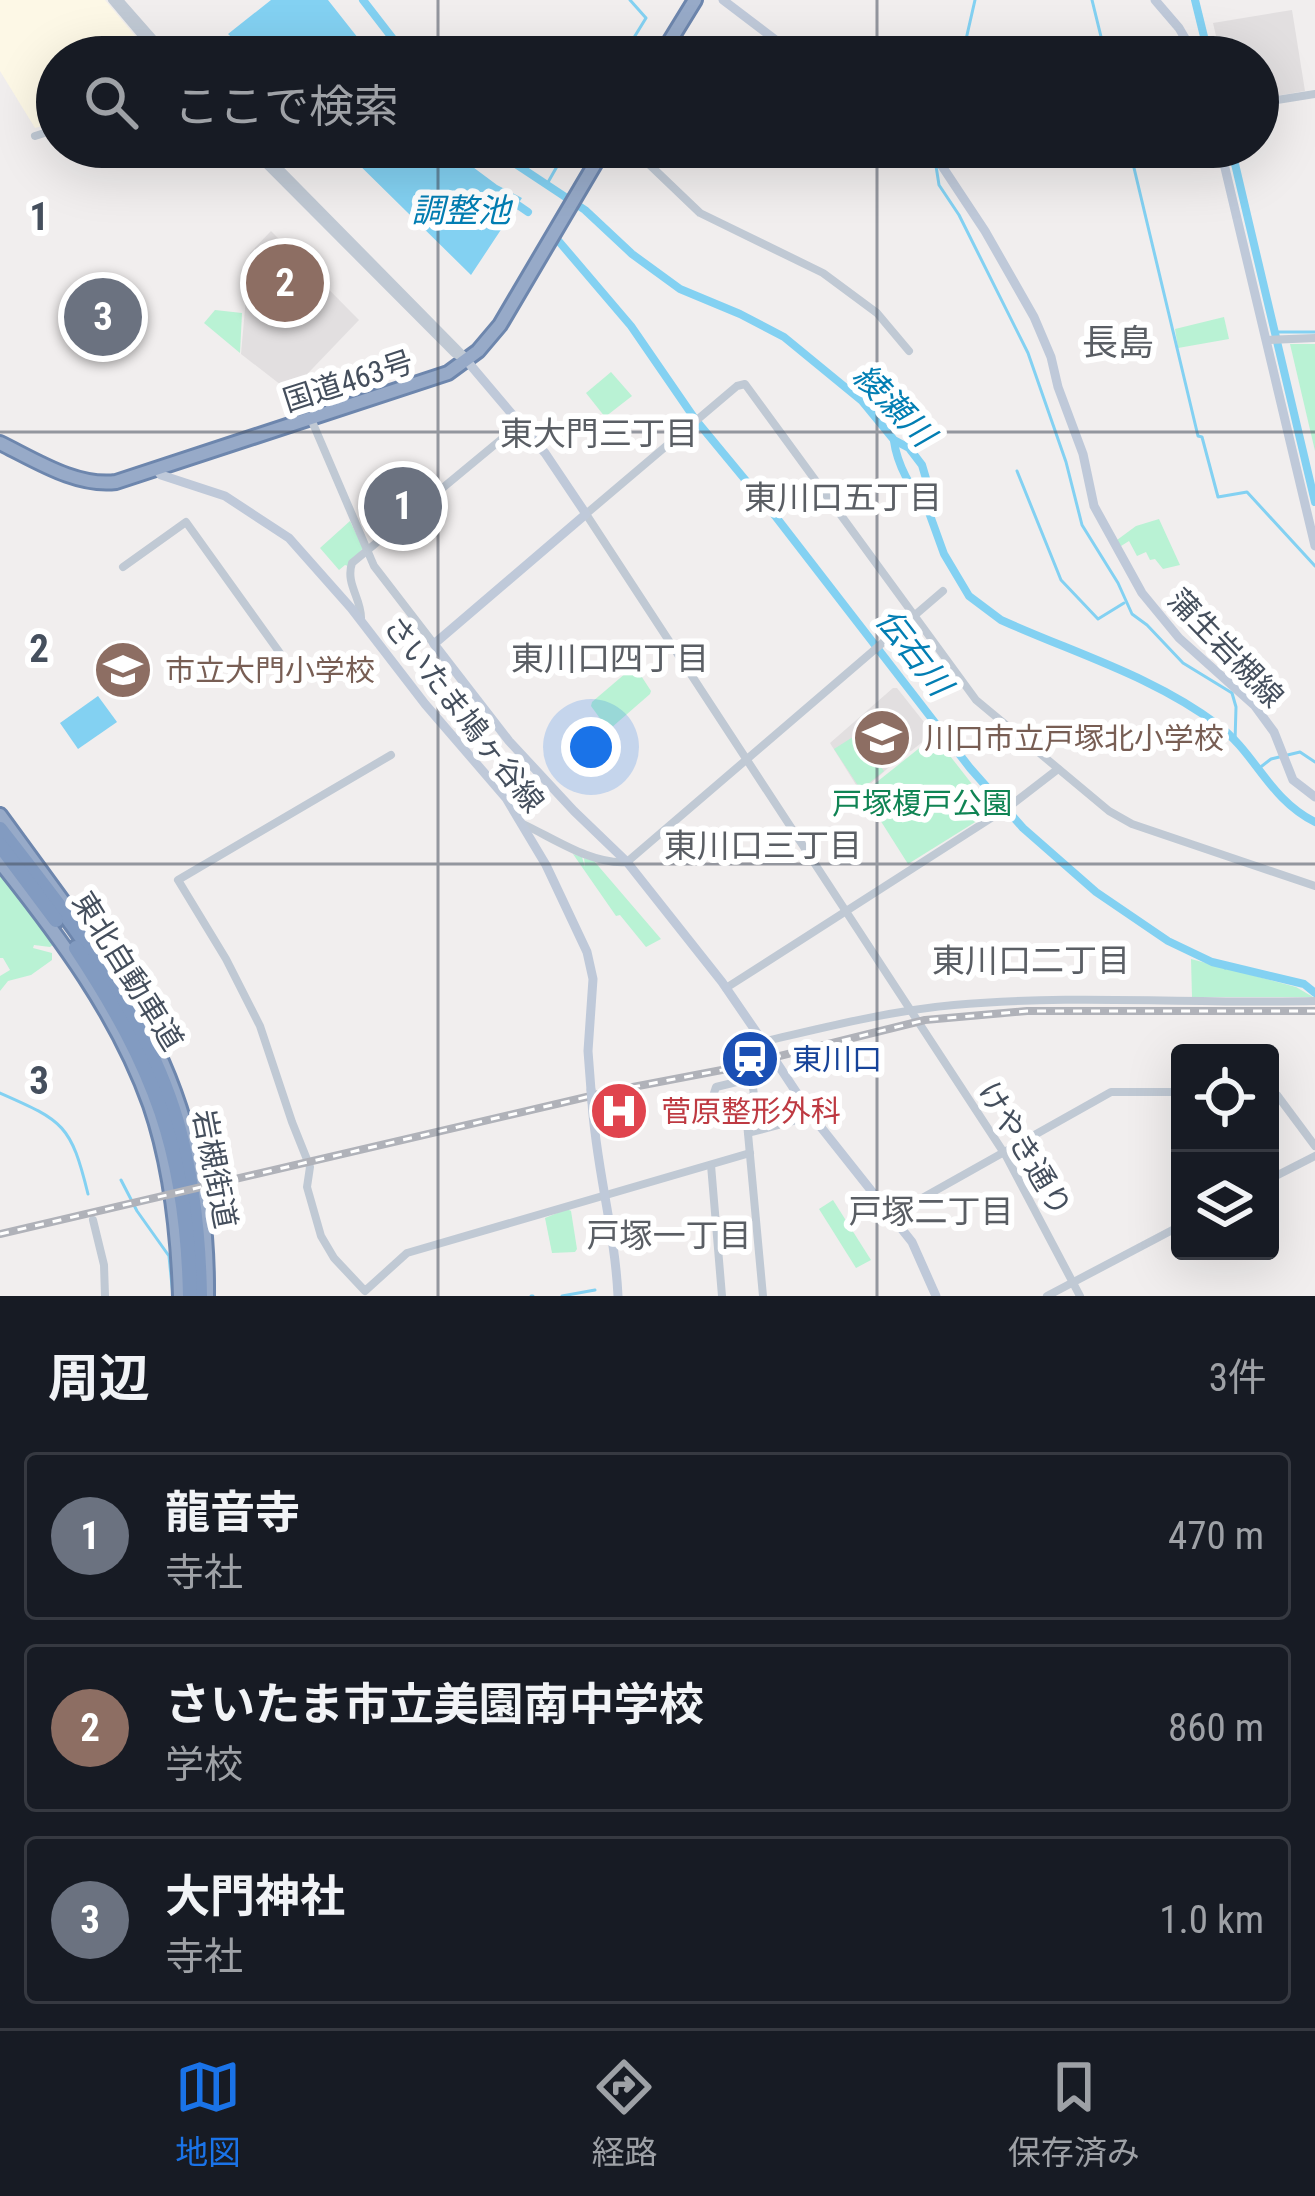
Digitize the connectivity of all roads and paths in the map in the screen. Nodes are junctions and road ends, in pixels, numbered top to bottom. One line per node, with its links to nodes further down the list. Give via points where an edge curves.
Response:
1 (115, 0): 5 (street)
2 (695, 0): 6 (highway)
3 (723, 0): 7 (main road)
4 (1155, 0): 8 (main road)
5 (146, 36)
6 (673, 36)
7 (770, 36)
8 (1184, 36)
9 (1315, 94): 10 (street)
10 (1279, 100)
11 (274, 168): 19 (street)
12 (593, 168): 19 (highway, 国道463号, via 500,325)
13 (653, 168): 18 (street, via 700,213 823,273 877,313)
14 (943, 168): 36 (main road, 蒲生岩槻線, via 1034,317 1084,454 1094,506 1142,593 1178,638 1255,706 1293,780)
15 (1225, 168): 17 (main road)
16 (1315, 338): 17 (street)
17 (1267, 340): 25 (main road)
18 (909, 351)
19 (467, 361): 20 (highway, 国道463号); 21 (main road)
20 (311, 419): 23 (highway, 国道463号); 26 (street)
21 (521, 422): 24 (main road); 26 (street)
22 (0, 443): 23 (highway, 国道463号, via 99,482)
23 (157, 470): 30 (main road, さいたま鳩ヶ谷線, via 225,496 281,532)
24 (586, 514): 29 (street, via 741,383); 31 (main road); 34 (street)
25 (1315, 546)
26 (367, 550): 30 (street, via 349,574); 31 (street)
27 (123, 567): 32 (street, via 186,522)
28 (943, 591): 29 (street)
29 (915, 616): 34 (street); 35 (street, via 976,700)
30 (361, 621): 38 (main road, さいたま鳩ヶ谷線)
31 (434, 644): 42 (main road, via 509,741)
32 (300, 681)
33 (391, 754): 60 (street, via 178,880 260,1026 310,1167 307,1187 321,1236 365,1291 406,1253)
34 (746, 758): 42 (street); 44 (street)
35 (1058, 769): 43 (street, via 1146,831); 44 (street)
36 (1315, 797)
37 (0, 815): 68 (highway, 岩槻街道, via 160,1054 198,1179)
38 (524, 824): 42 (street); 60 (main road, さいたま鳩ヶ谷線, via 591,966 588,1051)
39 (0, 829): 68 (highway, 東北自動車道, via 106,976 163,1081 194,1197)
40 (0, 845): 67 (highway, 東北自動車道, via 95,976 150,1078 181,1180)
41 (0, 862): 66 (highway, 岩槻街道, via 82,973 136,1070 163,1151)
42 (627, 862): 45 (main road)
43 (1315, 886)
44 (845, 911): 45 (street); 47 (street)
45 (726, 988): 48 (main road)
46 (1315, 1001): 47 (street, via 999,1002)
47 (911, 1011): 48 (street); 55 (street, けやき通り)
48 (768, 1050): 52 (main road)
49 (1171, 1092): 55 (street, via 1111,1092)
50 (1279, 1098): 54 (street)
51 (746, 1112): 51 (street, via 718,1105 715,1089 750,1083); 53 (street)
52 (812, 1116): 53 (street); 61 (main road)
53 (748, 1133): 56 (street)
54 (1315, 1146)
55 (1004, 1153): 61 (street); 64 (street, けやき通り)
56 (750, 1154): 58 (street); 71 (street)
57 (1315, 1156): 59 (street)
58 (711, 1165): 60 (street); 70 (street)
59 (1279, 1174)
60 (604, 1196): 69 (main road, さいたま鳩ヶ谷線)
61 (892, 1215): 72 (main road)
62 (93, 1220): 65 (street)
63 (1171, 1231): 64 (street)
64 (1073, 1281): 73 (street); 74 (street, けやき通り)
65 (105, 1296)
66 (180, 1296)
67 (190, 1296)
68 (204, 1296)
69 (618, 1296)
70 (722, 1296)
71 (763, 1296)
72 (936, 1296)
73 (1047, 1296)
74 (1080, 1296)

